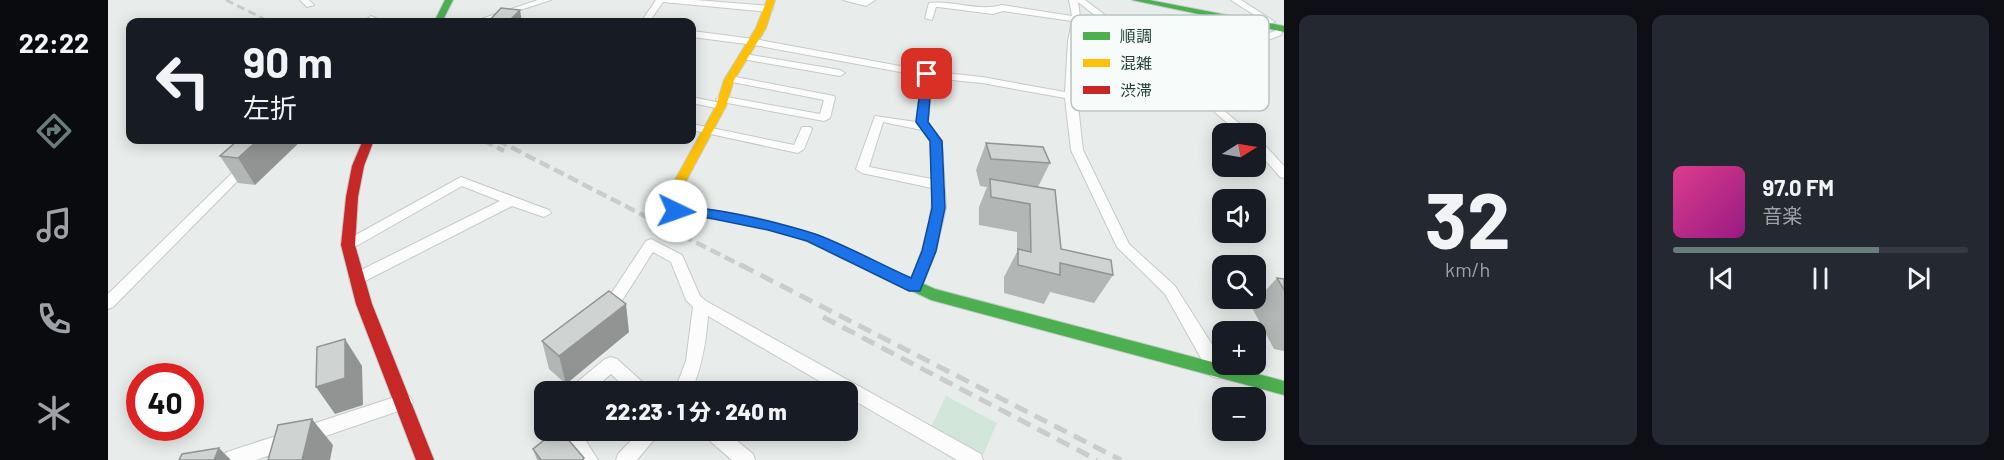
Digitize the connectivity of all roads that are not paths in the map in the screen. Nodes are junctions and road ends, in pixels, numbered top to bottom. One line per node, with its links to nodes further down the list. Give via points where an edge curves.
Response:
1 (449, 0): 19 (main road)
2 (547, 0): 20 (street)
3 (660, 0): 21 (street)
4 (665, 0): 12 (street)
5 (847, 0): 6 (street)
6 (874, 0)
7 (1073, 0): 14 (street)
8 (1080, 0): 15 (street)
9 (1136, 0): 16 (main road)
10 (1157, 0): 17 (main road)
11 (1235, 0): 18 (street)
12 (690, 1): 13 (street)
13 (770, 4): 27 (main road)
14 (1076, 15)
15 (1100, 15)
16 (1219, 15)
17 (1228, 15)
18 (1261, 15)
19 (440, 18)
20 (499, 18)
21 (648, 18)
22 (929, 18): 23 (street, via 932,5 938,4)
23 (1071, 18)
24 (1280, 26): 26 (street, via 1278,33)
25 (696, 35): 27 (street)
26 (1269, 36)
27 (754, 42): 28 (main road); 30 (street)
28 (745, 57): 29 (street); 32 (main road)
29 (840, 73)
30 (927, 74): 33 (street); 40 (street, via 922,122)
31 (1071, 74): 33 (street)
32 (731, 78): 36 (main road); 36 (street, via 830,98 824,118)
33 (1070, 91): 34 (street)
34 (1071, 99)
35 (696, 100): 36 (street)
36 (721, 103): 43 (main road)
37 (1072, 111): 57 (street, via 1077,150 1124,247 1170,290)
38 (1220, 111): 39 (street)
39 (1234, 123)
40 (926, 127): 48 (street, via 936,141); 48 (street, via 879,118 862,169)
41 (696, 128): 43 (street)
42 (806, 129): 43 (street, via 798,149)
43 (708, 131): 53 (main road, via 671,198 676,211 709,213 812,238)
44 (268, 144): 54 (street)
45 (365, 144): 51 (main road, via 352,197)
46 (1266, 153): 47 (street)
47 (1284, 174)
48 (939, 185): 53 (street, via 939,208 929,251)
49 (511, 201): 50 (street); 51 (street, via 461,181); 52 (street)
50 (544, 213)
51 (348, 245): 52 (main road)
52 (356, 279): 64 (main road)
53 (915, 287): 58 (main road)
54 (108, 303)
55 (701, 305): 56 (street, via 694,300 677,259 651,244); 62 (street, via 699,337); 73 (street)
56 (609, 309)
57 (1212, 359)
58 (1212, 370)
59 (1233, 375): 63 (main road)
60 (591, 381): 61 (street, via 610,364)
61 (629, 381)
62 (688, 381)
63 (1284, 388)
64 (404, 402): 68 (street); 69 (main road)
65 (576, 441): 70 (street)
66 (643, 441): 71 (street)
67 (723, 441): 72 (street)
68 (230, 460)
69 (425, 460)
70 (589, 460)
71 (625, 460)
72 (746, 460)
73 (974, 460)

